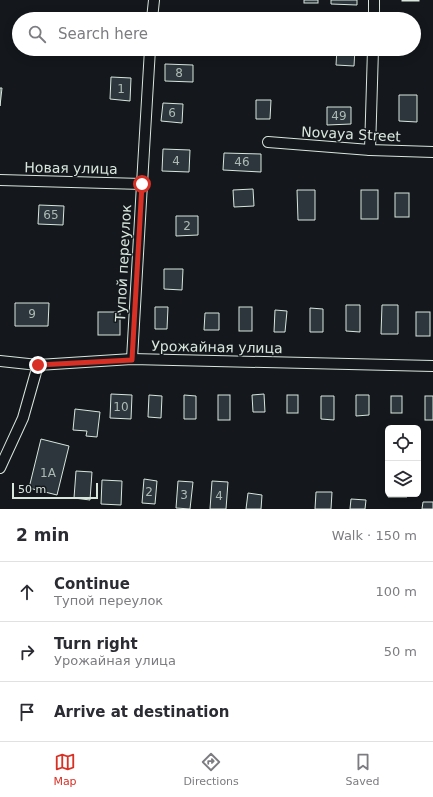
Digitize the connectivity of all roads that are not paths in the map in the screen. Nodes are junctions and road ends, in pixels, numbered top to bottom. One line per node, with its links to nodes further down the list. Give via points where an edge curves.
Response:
1 (154, 0): 3 (street)
2 (374, 0): 4 (street)
3 (153, 12)
4 (374, 12)
5 (150, 56): 11 (street, Тупой переулок)
6 (373, 56): 8 (street)
7 (268, 142): 8 (street, Novaya Street)
8 (370, 150): 9 (street, Novaya Street)
9 (433, 152)
10 (0, 180): 11 (street, Новая улица)
11 (142, 184): 12 (street, Тупой переулок)
12 (132, 360): 14 (street, Урожайная улица); 15 (street, Урожайная улица)
13 (0, 361): 14 (street, Урожайная улица)
14 (38, 365): 16 (street, via 24,418)
15 (433, 366)
16 (0, 468)

